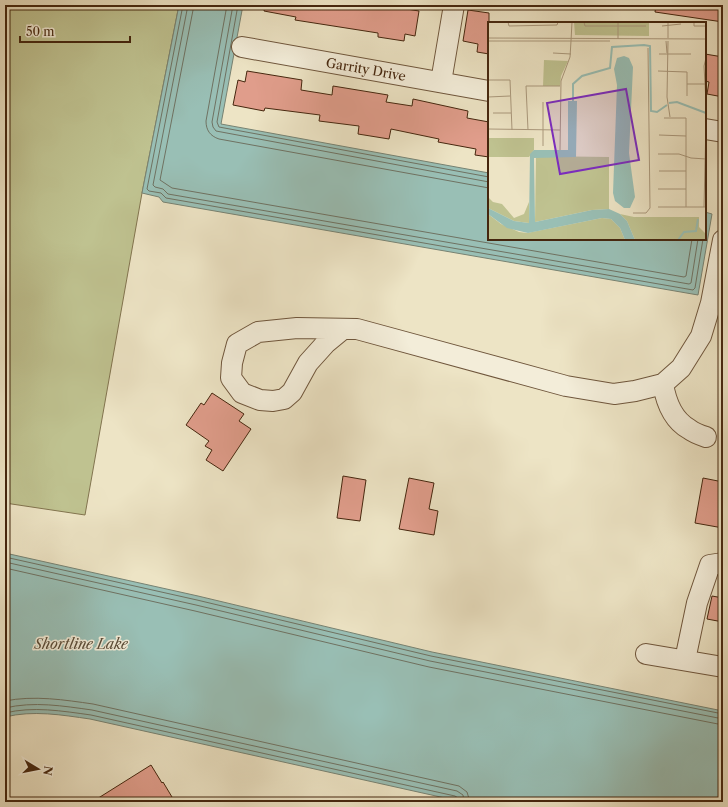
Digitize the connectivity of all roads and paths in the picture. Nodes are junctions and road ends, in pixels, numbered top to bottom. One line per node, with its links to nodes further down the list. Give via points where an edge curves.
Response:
1 (454, 5): 3 (street)
2 (242, 47): 3 (street, Garrity Drive)
3 (441, 82): 4 (street, Garrity Drive)
4 (488, 91)
5 (706, 129): 6 (street)
6 (723, 132)
7 (723, 240): 9 (street, via 712,303 701,336 681,368)
8 (343, 328): 8 (street, via 308,363 292,392 284,399 260,400 242,393 231,378 237,344 258,332 297,328); 9 (street, via 357,329 566,386 614,394)
9 (663, 384): 10 (street, via 666,399 676,418 688,429)
10 (706, 437)
11 (723, 563): 13 (street, via 710,565 697,603)
12 (646, 654): 13 (street)
13 (685, 660): 14 (street)
14 (718, 666)

